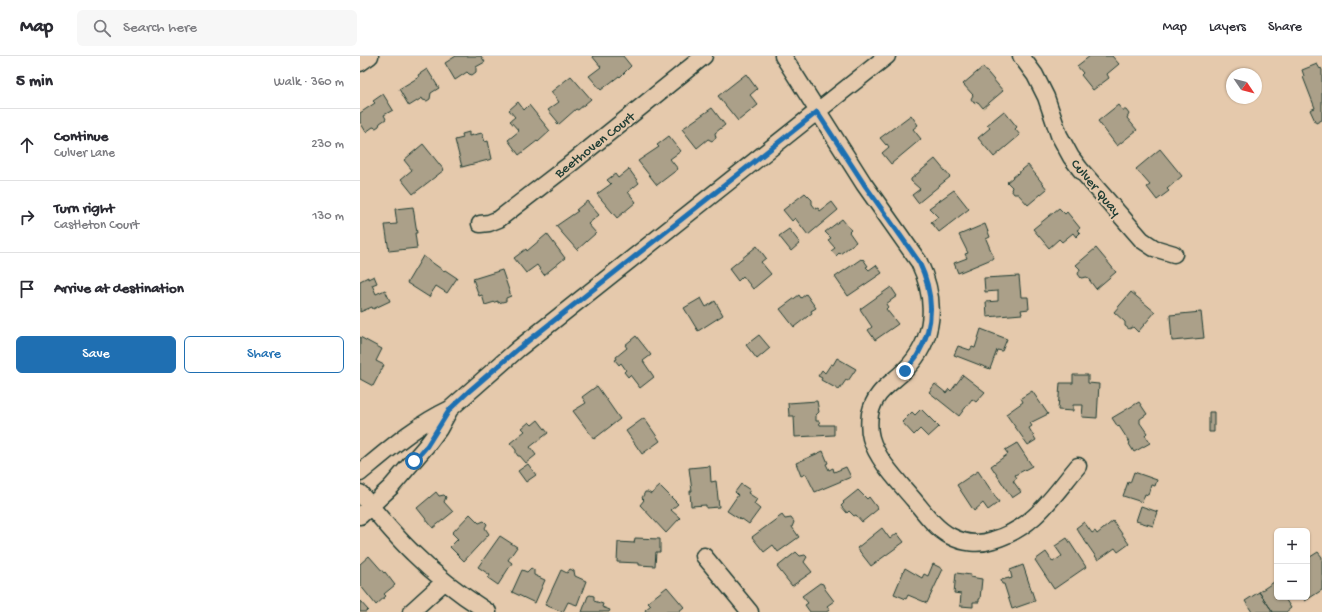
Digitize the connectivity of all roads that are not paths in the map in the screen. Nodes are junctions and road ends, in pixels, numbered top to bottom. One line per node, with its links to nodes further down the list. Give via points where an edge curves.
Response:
1 (370, 56): 6 (street)
2 (704, 56): 8 (street, Beethoven Court, via 499,219)
3 (783, 56): 7 (street)
4 (887, 56): 7 (street)
5 (1021, 56): 9 (street, Culver Quay, via 1035,75 1046,97 1059,135 1080,169 1142,240 1154,248)
6 (360, 63)
7 (817, 112): 10 (street, via 518,349); 11 (street, via 919,262 929,289 931,307 924,342 905,371 883,389 875,400 870,414 871,439 886,467 936,526 959,540 974,543 987,542 1019,530 1040,512)
8 (480, 224)
9 (1174, 254)
10 (450, 409): 12 (street, via 411,430); 14 (street, via 427,446 391,487)
11 (1078, 466)
12 (360, 473)
13 (360, 493): 14 (street)
14 (365, 511): 16 (street)
15 (704, 556): 17 (street)
16 (444, 582): 18 (street); 19 (street)
17 (746, 611)
18 (411, 612)
19 (488, 612)

